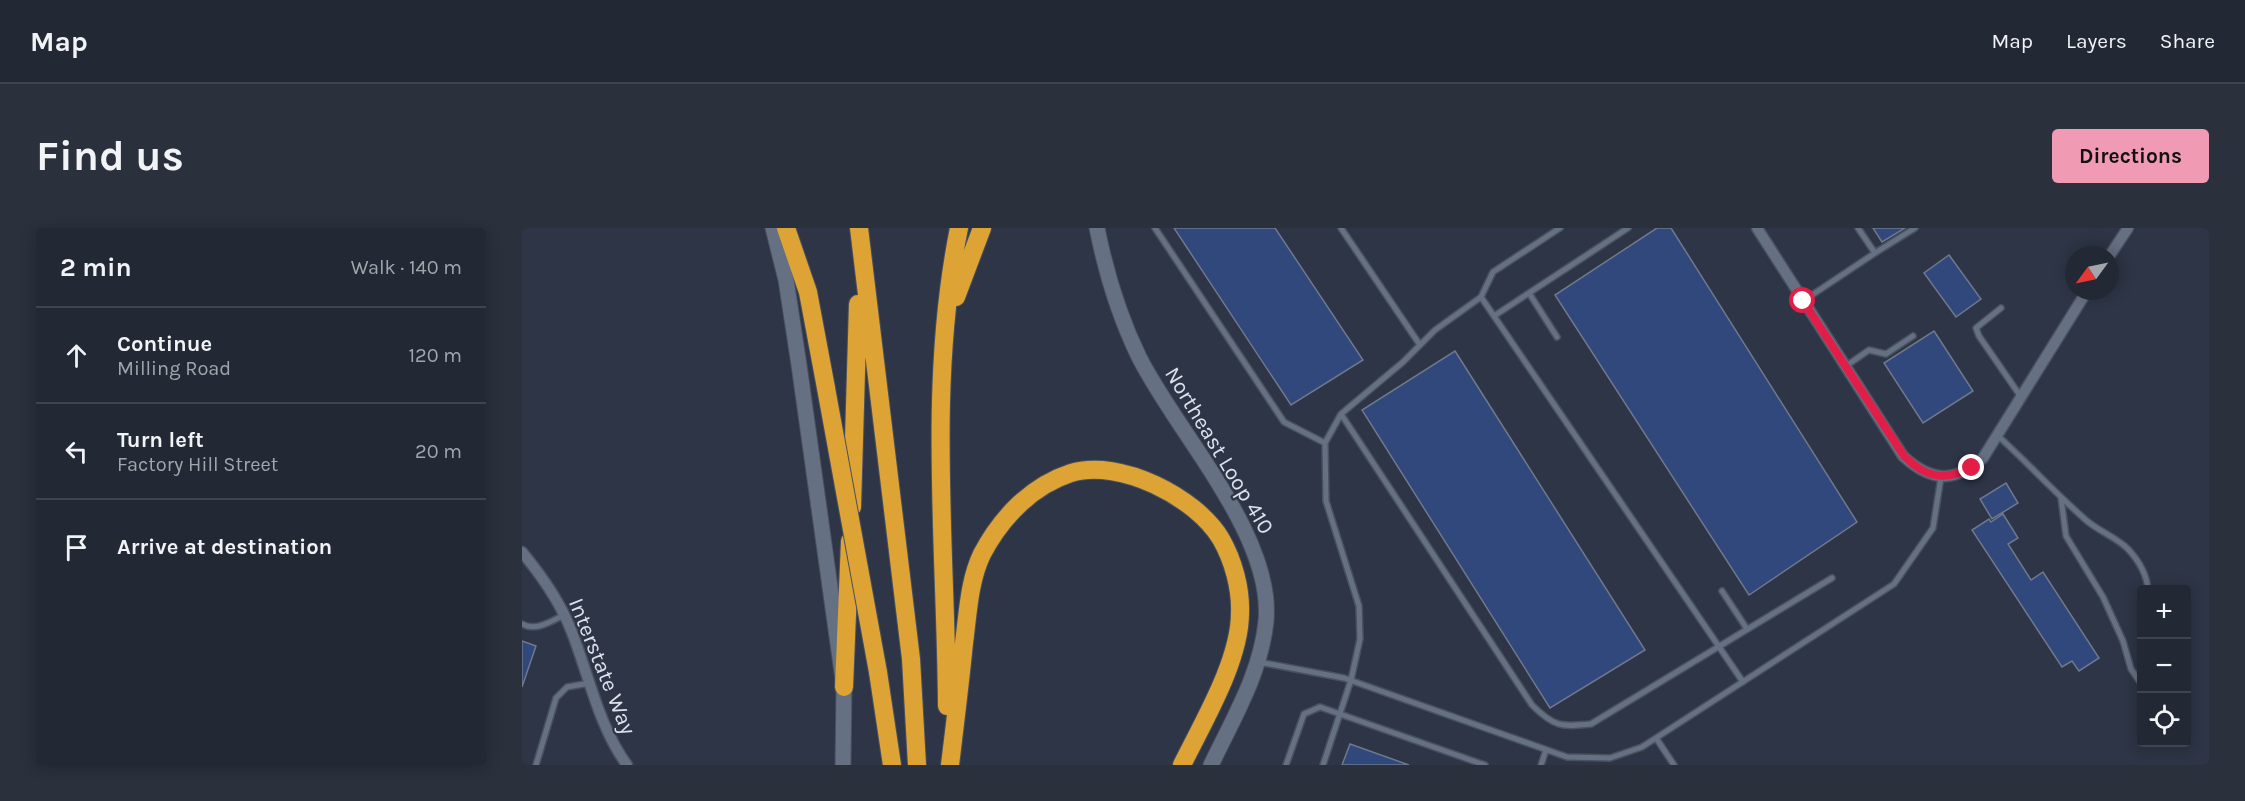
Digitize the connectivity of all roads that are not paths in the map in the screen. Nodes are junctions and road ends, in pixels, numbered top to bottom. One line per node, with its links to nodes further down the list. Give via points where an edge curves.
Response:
1 (773, 228): 47 (main road, via 786,280)
2 (786, 228): 55 (highway, bridge, via 808,292)
3 (959, 228): 23 (highway)
4 (982, 228): 23 (highway)
5 (1097, 228): 42 (main road, Northeast Loop 410, via 1119,312 1140,359 1241,521 1255,555 1264,587 1266,618)
6 (1155, 228): 31 (lane, via 1284,422)
7 (1341, 228): 26 (lane)
8 (1560, 228): 18 (lane, via 1493,272)
9 (1628, 228): 17 (lane)
10 (1758, 228): 20 (street)
11 (1858, 228): 16 (lane)
12 (1915, 228): 16 (lane)
13 (2128, 228): 15 (street)
14 (860, 232): 47 (highway); 56 (highway, via 911,659)
15 (2116, 246)
16 (1875, 253): 20 (lane)
17 (1529, 293): 22 (lane); 25 (lane)
18 (1481, 297): 22 (lane); 26 (lane)
19 (2081, 300): 28 (street)
20 (1803, 301): 27 (street)
21 (2001, 308): 28 (lane, via 1976,328)
22 (1494, 316): 41 (lane)
23 (943, 336): 57 (highway, via 939,436)
24 (1913, 336): 27 (lane, via 1886,354 1869,350)
25 (1557, 338)
26 (1419, 345): 29 (lane)
27 (1846, 366): 32 (street, via 1904,456 1915,467)
28 (2021, 397): 30 (street)
29 (1341, 414): 31 (lane); 41 (lane, via 1532,705 1546,719 1565,726 1591,724)
30 (1997, 435): 32 (street, via 1972,468); 33 (lane)
31 (1325, 443): 44 (lane, via 1326,501 1359,606 1360,639)
32 (1941, 477): 45 (lane, via 1933,528 1894,584)
33 (2061, 498): 36 (lane, via 2127,548 2147,576); 43 (lane, via 2066,536 2103,597)
34 (522, 552): 38 (street, Interstate Way)
35 (1832, 578): 40 (lane)
36 (2148, 585)
37 (1722, 591): 40 (lane)
38 (564, 615): 39 (lane, via 540,626); 46 (street, Interstate Way)
39 (522, 624)
40 (1748, 629): 41 (lane)
41 (1719, 647): 45 (lane)
42 (1257, 662): 44 (lane); 59 (main road, Northeast Loop 410)
43 (2137, 678)
44 (1352, 680): 48 (lane); 50 (lane)
45 (1743, 682): 49 (lane)
46 (590, 683): 52 (lane, via 567,687 556,698); 53 (street, Interstate Way, via 616,750)
47 (844, 687): 54 (main road)
48 (1340, 714): 60 (lane, via 1320,706 1304,714); 61 (lane); 62 (lane)
49 (1656, 738): 51 (lane); 64 (lane)
50 (1546, 750): 51 (lane); 63 (lane)
51 (1601, 762)
52 (536, 765)
53 (627, 765)
54 (843, 765)
55 (892, 765)
56 (917, 765)
57 (950, 765): 58 (highway, via 971,587 981,556 1014,508 1042,486 1072,473 1103,470 1155,485 1191,506 1220,537 1232,564 1240,613 1237,644)
58 (1182, 765)
59 (1211, 765)
60 (1286, 765)
61 (1323, 765)
62 (1485, 765)
63 (1541, 765)
64 (1674, 765)

